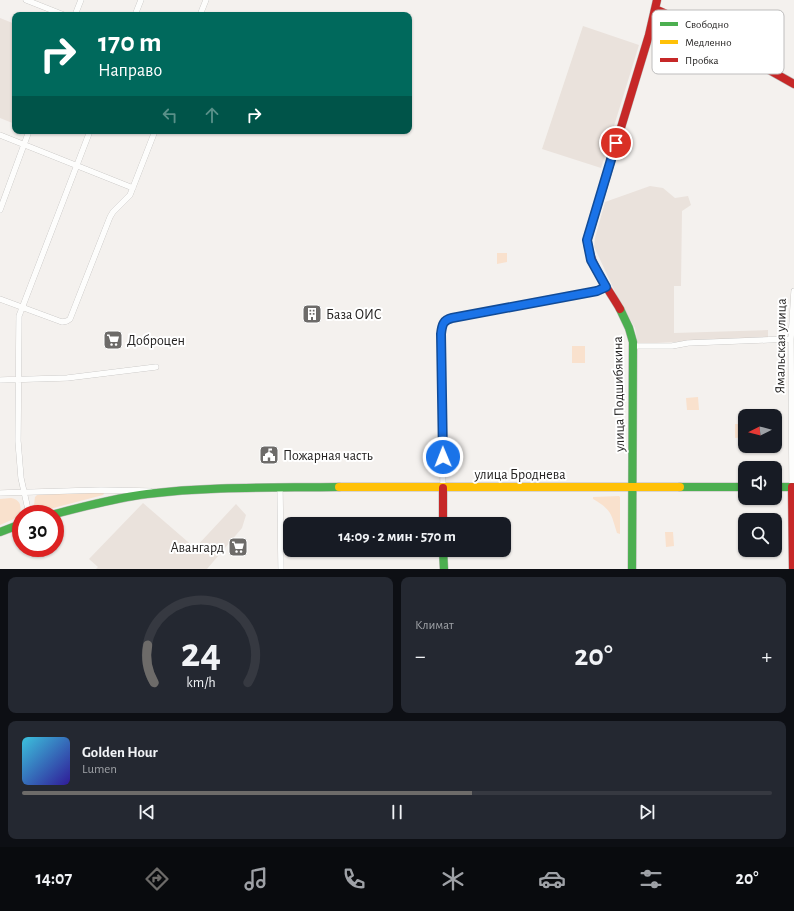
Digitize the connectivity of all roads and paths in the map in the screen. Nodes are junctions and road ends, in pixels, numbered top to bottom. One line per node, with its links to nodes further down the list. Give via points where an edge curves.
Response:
1 (26, 0): 7 (street)
2 (81, 0): 8 (street)
3 (141, 0): 9 (street)
4 (206, 0): 10 (street)
5 (657, 0): 6 (main road, улица Подшибякина)
6 (655, 9)
7 (56, 12)
8 (76, 12)
9 (136, 12)
10 (201, 12)
11 (652, 22): 22 (main road, улица Подшибякина, via 587,240 591,260)
12 (776, 74): 13 (main road)
13 (794, 84)
14 (28, 134): 18 (street)
15 (89, 134): 19 (street)
16 (154, 134): 20 (street)
17 (0, 135): 18 (street)
18 (24, 144): 19 (street); 21 (street)
19 (76, 165): 20 (street); 25 (street)
20 (133, 188): 25 (street, via 128,198 110,217 70,319 62,322)
21 (0, 210)
22 (606, 287): 27 (main road, улица Подшибякина, via 628,324); 36 (street, via 597,291 445,321 441,334)
23 (794, 291): 26 (street, Ямальская улица)
24 (0, 298): 25 (street)
25 (22, 307): 30 (street, via 18,325)
26 (791, 339): 27 (street); 34 (street, Ямальская улица)
27 (633, 346): 31 (main road, улица Подшибякина)
28 (156, 367): 30 (street, via 67,378)
29 (0, 380): 30 (street)
30 (18, 380): 38 (street, via 18,440)
31 (633, 487): 32 (main road, улица Броднева); 36 (main road, улица Броднева); 48 (main road, улица Подшибякина)
32 (738, 487)
33 (782, 487): 34 (main road)
34 (793, 487): 49 (main road, Ямальская улица)
35 (280, 488): 36 (main road, улица Броднева); 37 (main road, улица Броднева); 46 (street)
36 (443, 488): 42 (main road)
37 (170, 491): 38 (street); 41 (main road, улица Броднева, via 115,499)
38 (24, 492): 39 (street); 40 (street)
39 (0, 493)
40 (27, 505)
41 (64, 512)
42 (443, 517)
43 (12, 527): 44 (main road)
44 (0, 532)
45 (443, 557): 47 (main road)
46 (281, 569)
47 (444, 569)
48 (632, 569)
49 (793, 569)

